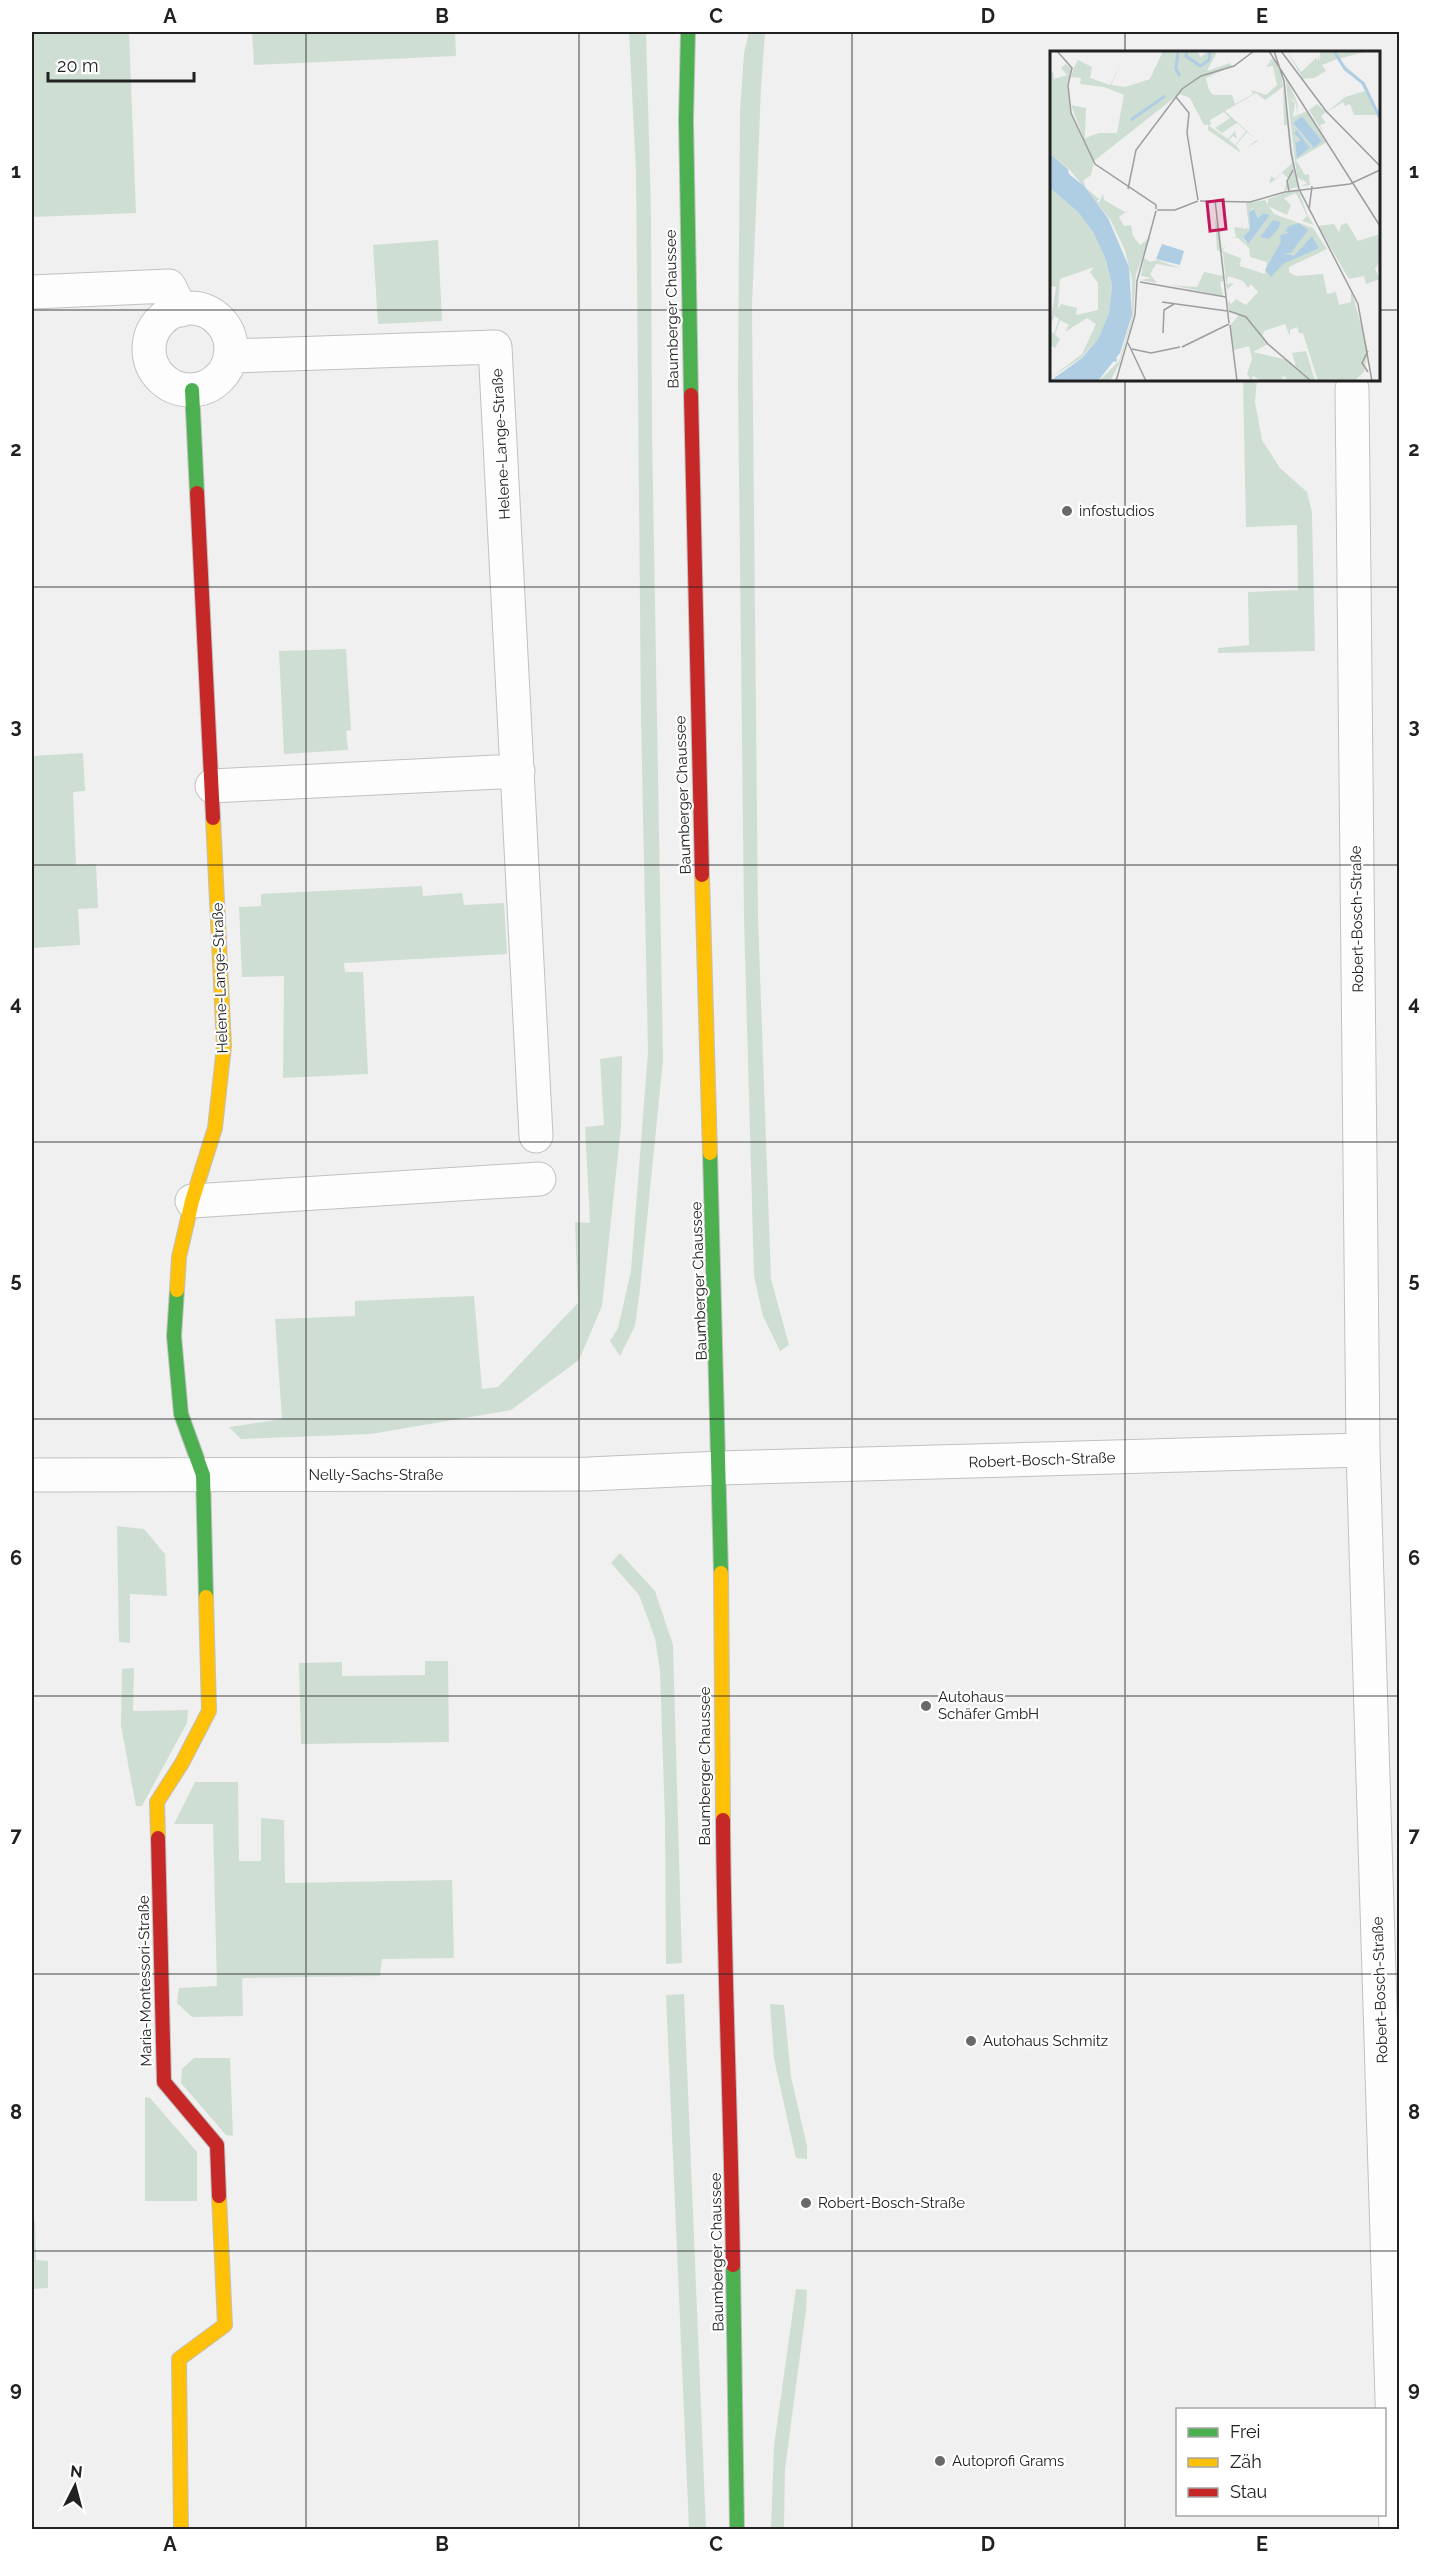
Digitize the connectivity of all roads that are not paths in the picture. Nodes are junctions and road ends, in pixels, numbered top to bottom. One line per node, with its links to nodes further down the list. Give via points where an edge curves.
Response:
1 (688, 32): 13 (street, Baumberger Chaussee, via 694,597)
2 (32, 292): 3 (street, via 170,286)
3 (181, 310): 4 (street, via 188,307 206,311 221,322 230,338); 6 (street, via 170,312 157,324 149,341 150,359 159,376 173,386)
4 (230, 356): 6 (street, via 223,373 209,385); 7 (street, Helene-Lange-Straße, via 495,347)
5 (1352, 389): 12 (street, Robert-Bosch-Straße)
6 (192, 390): 8 (street, Helene-Lange-Straße)
7 (518, 771): 8 (street); 9 (street, Helene-Lange-Straße)
8 (212, 786): 11 (street, Helene-Lange-Straße, via 224,1046 215,1128)
9 (536, 1136)
10 (540, 1179): 11 (street)
11 (192, 1201): 15 (street, Helene-Lange-Straße, via 180,1257 174,1336 181,1414)
12 (1363, 1450): 13 (street, Robert-Bosch-Straße); 18 (street, Robert-Bosch-Straße)
13 (720, 1468): 15 (street, Nelly-Sachs-Straße, via 589,1474); 17 (street, Baumberger Chaussee, via 724,1975 732,2165)
14 (32, 1475): 15 (street, Nelly-Sachs-Straße)
15 (203, 1475): 16 (street, Maria-Montessori-Straße, via 209,1711 157,1802 164,2082 217,2145 225,2325 179,2360)
16 (181, 2529)
17 (737, 2529)
18 (1396, 2529)

